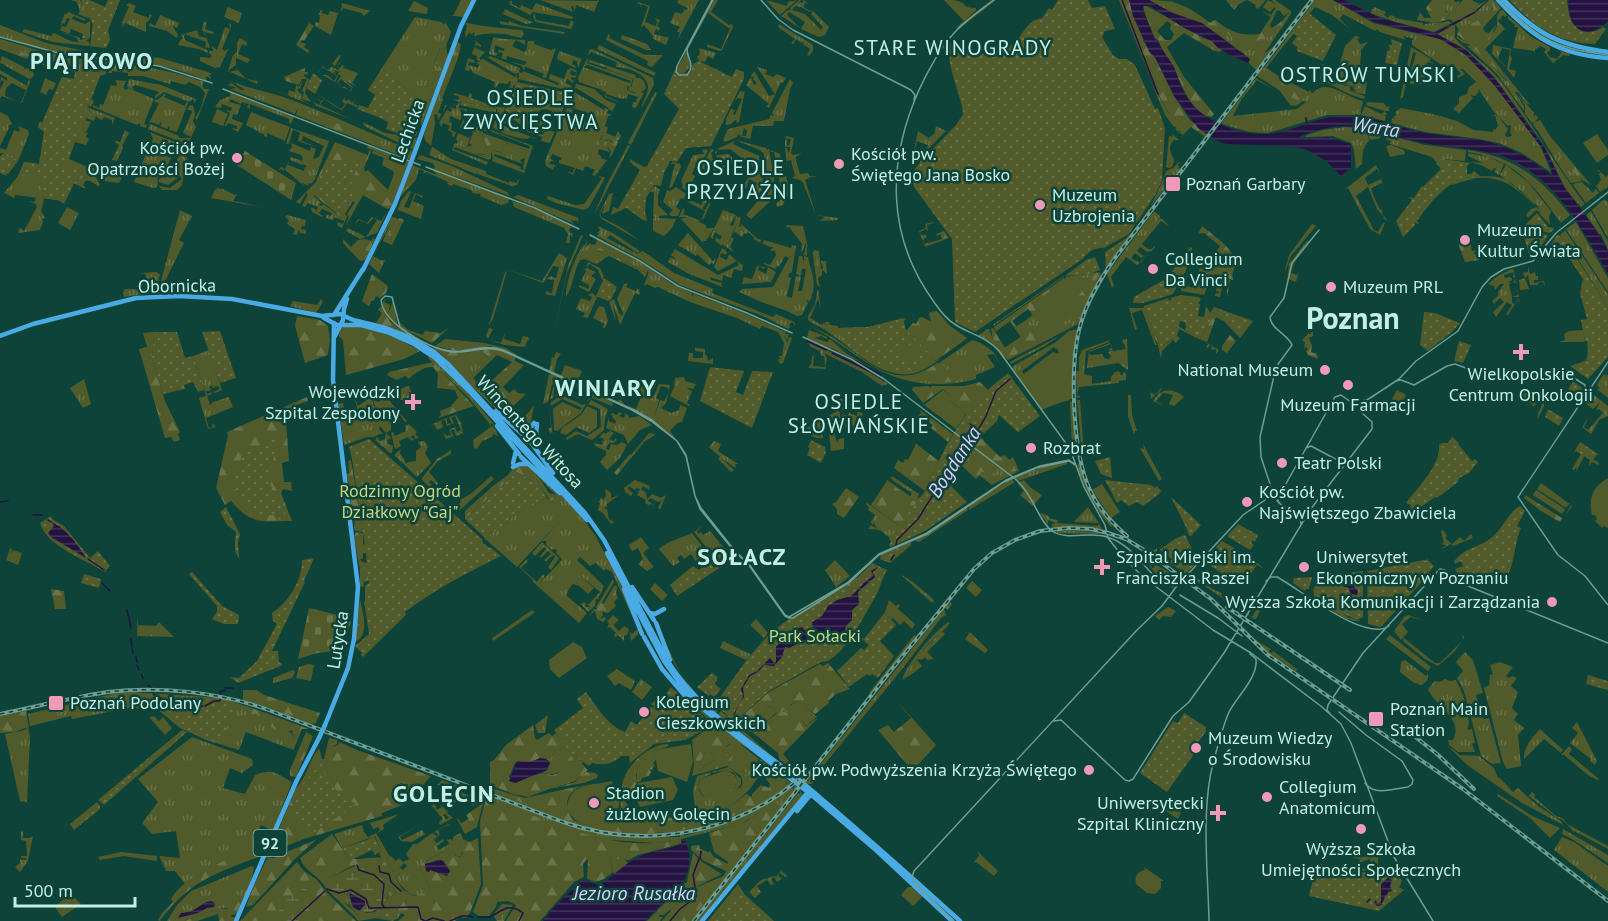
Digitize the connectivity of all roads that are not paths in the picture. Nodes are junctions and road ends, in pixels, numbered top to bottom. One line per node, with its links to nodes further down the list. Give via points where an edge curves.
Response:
1 (474, 0): 6 (main road, Lechicka / 92, bridge, via 461,25 397,201)
2 (1498, 0): 5 (main road, via 1522,25 1546,41 1572,52)
3 (1504, 0): 4 (main road, via 1528,24 1550,38)
4 (1608, 52)
5 (1608, 58)
6 (363, 269): 7 (main road, Lechicka / 92); 8 (main road, Lechicka / 92)
7 (344, 308): 9 (main road, Lechicka / 92); 11 (main road)
8 (334, 315): 9 (main road, Obornicka); 10 (main road, Obornicka); 12 (main road, 92)
9 (343, 315): 11 (main road, Wincentego Witosa); 13 (main road, 92)
10 (322, 316): 12 (main road, Obornicka); 14 (main road, Obornicka, via 216,297 149,296 33,324)
11 (351, 319): 16 (main road, Wincentego Witosa, via 388,328 426,346)
12 (333, 323): 13 (main road, Wincentego Witosa); 15 (main road, Lutycka / 92)
13 (341, 324): 15 (main road, Lutycka / 92); 17 (main road, Wincentego Witosa, via 379,330 420,348 443,365)
14 (0, 336)
15 (334, 341): 35 (main road, Lutycka / 92, bridge, via 333,380 358,587 352,653 333,709 296,782)
16 (475, 393): 18 (main road); 22 (main road, Wincentego Witosa)
17 (491, 416): 19 (main road); 23 (main road, Wincentego Witosa)
18 (518, 430): 20 (main road); 20 (main road, via 528,431 535,424 534,442)
19 (514, 448): 21 (main road); 21 (main road, via 513,465)
20 (540, 454): 22 (main road)
21 (530, 465): 23 (main road)
22 (568, 493): 24 (main road, Wincentego Witosa, via 597,529)
23 (585, 518): 25 (main road, Wincentego Witosa)
24 (617, 564): 27 (main road); 28 (main road, Wincentego Witosa)
25 (622, 580): 28 (main road, Wincentego Witosa); 30 (main road)
26 (664, 609): 27 (main road)
27 (649, 612): 31 (main road)
28 (646, 624): 31 (main road); 32 (main road, via 681,687)
29 (640, 643): 30 (main road)
30 (648, 645): 32 (main road, via 678,689)
31 (682, 681): 33 (main road, via 711,711)
32 (722, 725): 33 (main road)
33 (810, 792): 34 (main road); 36 (main road)
34 (908, 877): 37 (main road); 38 (main road)
35 (236, 921)
36 (704, 921)
37 (952, 921)
38 (960, 921)

